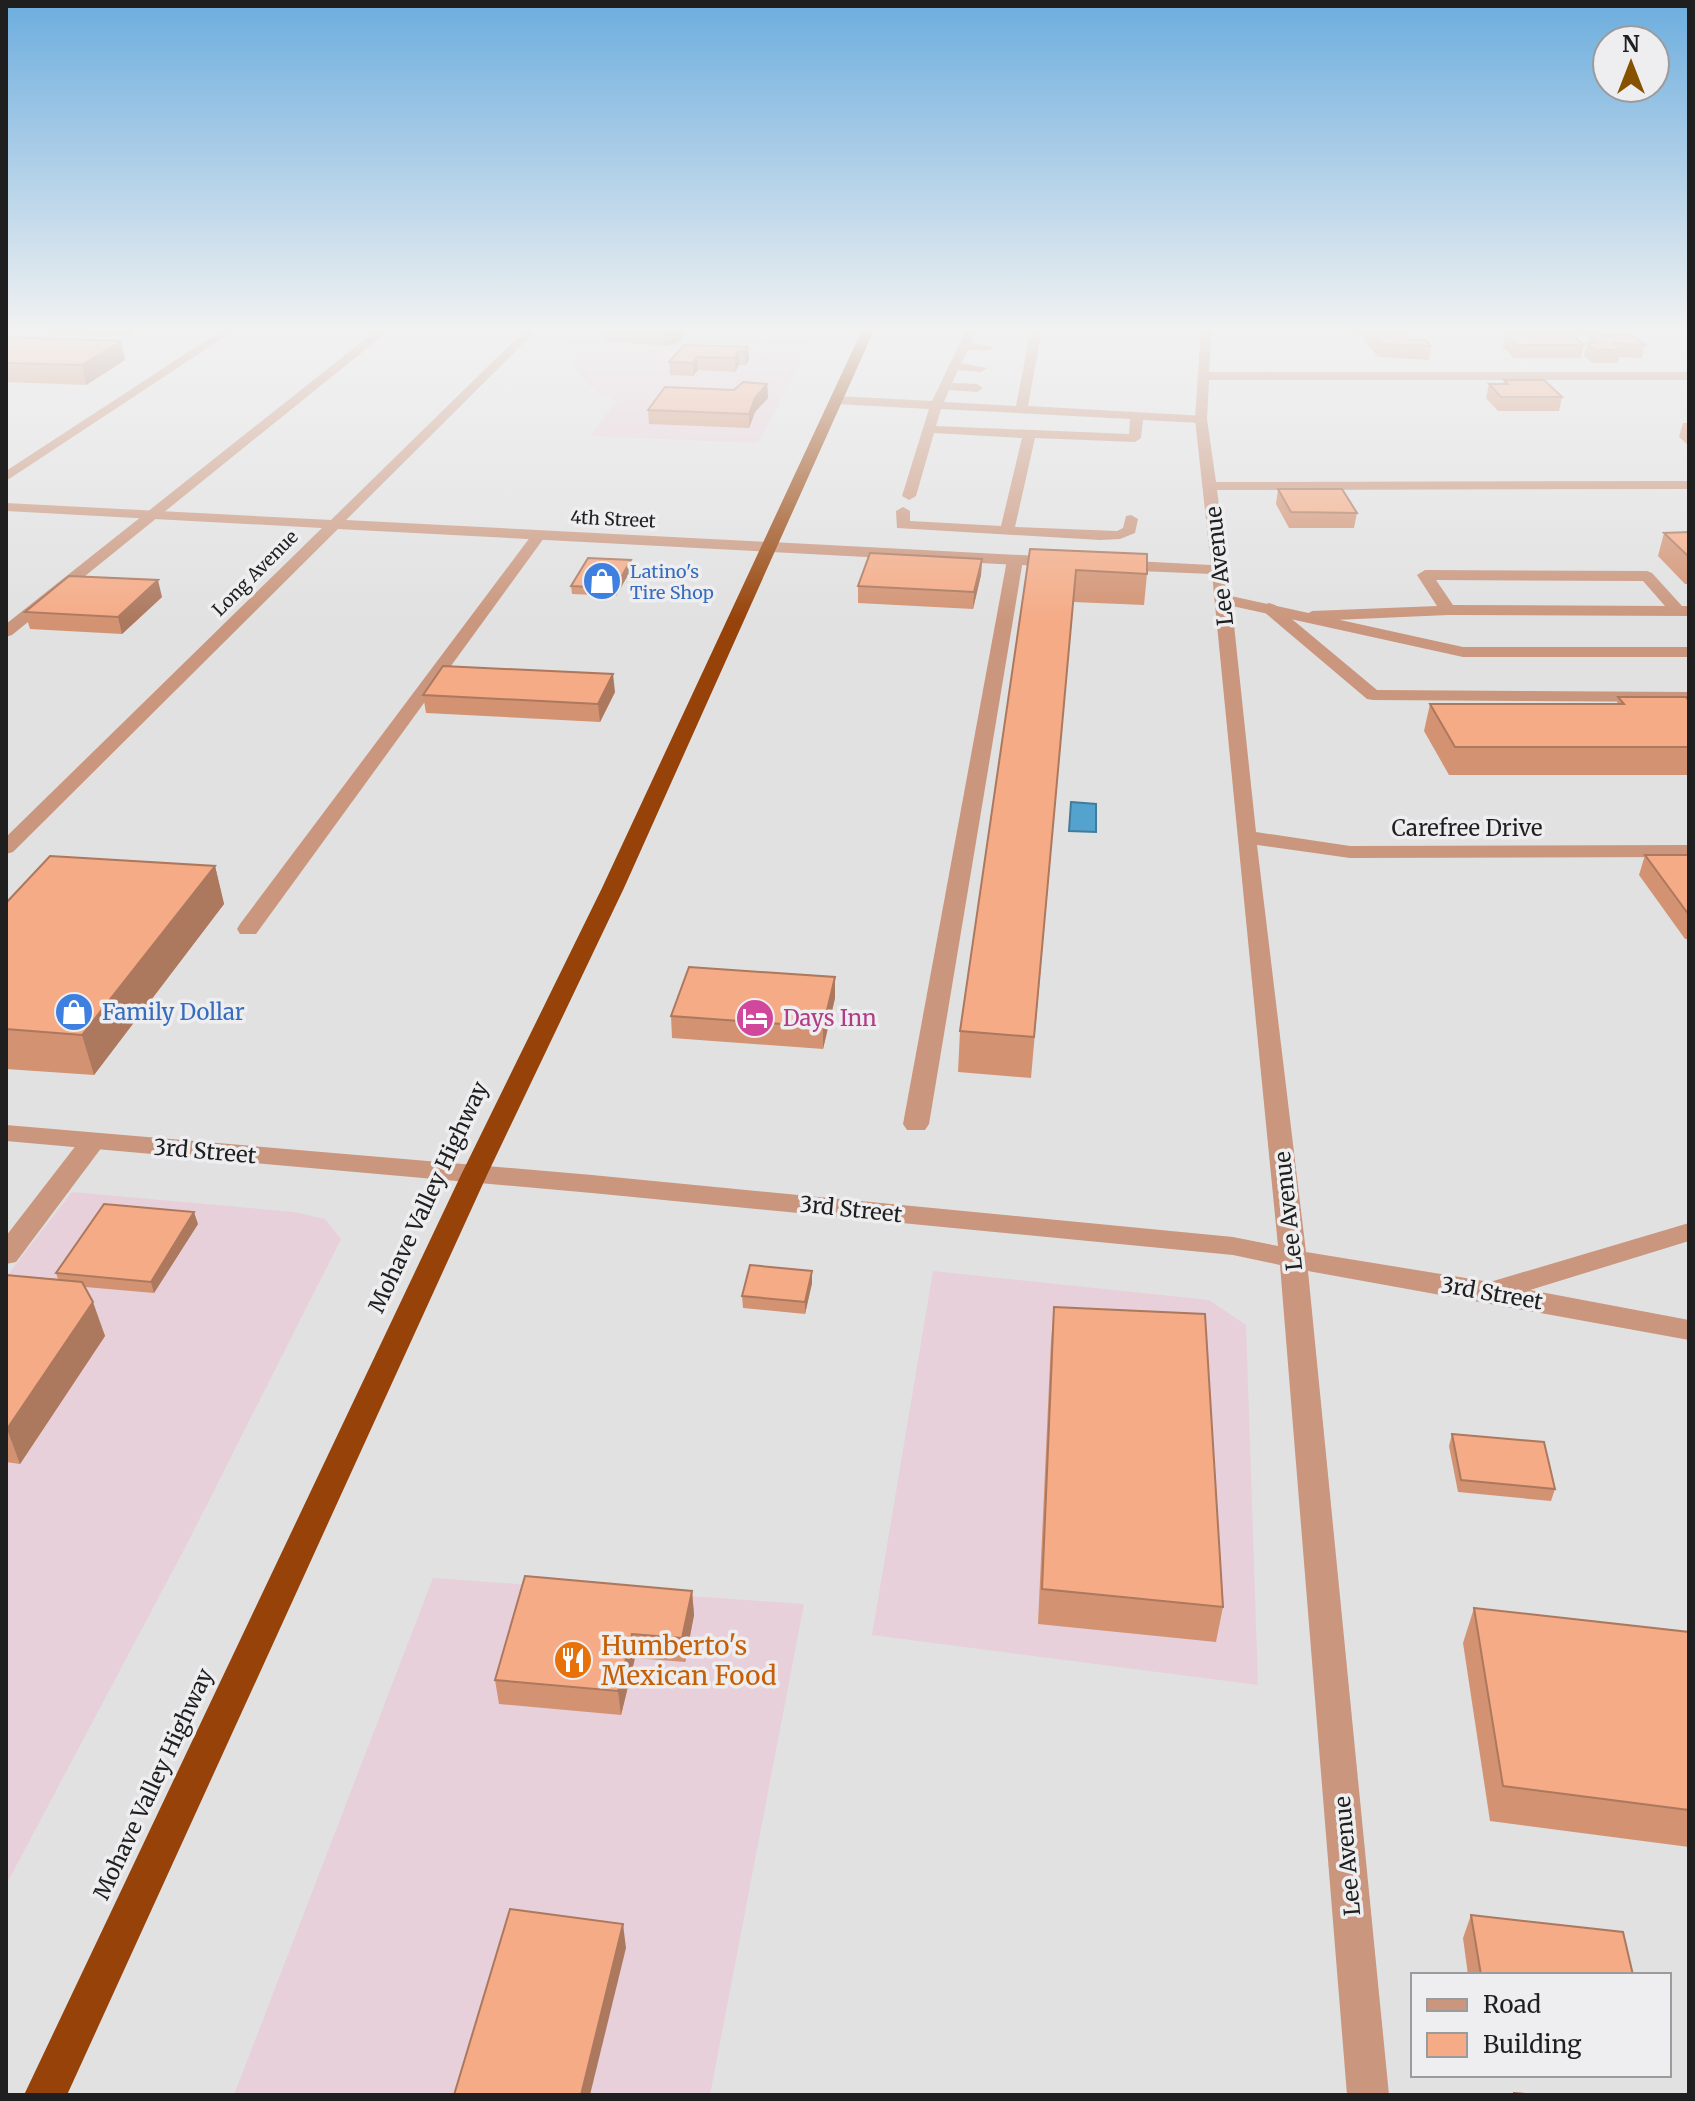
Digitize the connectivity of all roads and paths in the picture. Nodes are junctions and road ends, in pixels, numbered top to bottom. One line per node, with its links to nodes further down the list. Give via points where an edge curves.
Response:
1 (83, 426): 12 (street)
2 (264, 426): 18 (street)
3 (432, 426): 20 (street, Long Avenue)
4 (824, 426): 23 (highway, Mohave Valley Highway)
5 (930, 426): 8 (street)
6 (1136, 426): 10 (street)
7 (1202, 426): 14 (street, Lee Avenue)
8 (929, 429): 9 (street); 15 (street)
9 (1029, 434): 10 (street); 21 (street)
10 (1135, 438): 11 (street)
11 (1134, 458)
12 (6, 477)
13 (1689, 485): 14 (street)
14 (1210, 486): 25 (street, Lee Avenue)
15 (909, 496)
16 (6, 507): 18 (street, 4th Street)
17 (903, 511): 21 (street, via 902,525)
18 (153, 515): 20 (street, 4th Street); 31 (street)
19 (1131, 519): 21 (street, via 1130,530 1120,535)
20 (332, 524): 22 (street, 4th Street); 35 (street, Long Avenue)
21 (1007, 530)
22 (539, 535): 23 (street, 4th Street); 37 (street)
23 (769, 547): 24 (street, 4th Street); 41 (highway, Mohave Valley Highway)
24 (1015, 560): 25 (street, 4th Street); 38 (street)
25 (1218, 570): 26 (street, Lee Avenue)
26 (1223, 599): 27 (street); 34 (street, Lee Avenue)
27 (1269, 608): 30 (street); 33 (street, via 1373,695)
28 (1448, 610): 29 (street); 29 (street, via 1425,575 1647,576); 30 (street)
29 (1684, 611)
30 (1312, 616): 32 (street, via 1463,652)
31 (6, 632)
32 (1689, 652)
33 (1689, 697)
34 (1246, 837): 36 (street, Carefree Drive, via 1350,852); 44 (street, Lee Avenue)
35 (6, 848)
36 (1689, 851)
37 (248, 929)
38 (916, 1124)
39 (6, 1133): 40 (street, 3rd Street)
40 (93, 1141): 41 (street, 3rd Street); 43 (street)
41 (474, 1175): 44 (street, 3rd Street, via 1233,1246); 47 (highway, Mohave Valley Highway)
42 (1689, 1232): 45 (street)
43 (6, 1255)
44 (1293, 1259): 45 (street, 3rd Street); 48 (street, Lee Avenue)
45 (1491, 1292): 46 (street, 3rd Street)
46 (1689, 1330)
47 (45, 2095)
48 (1368, 2095)

